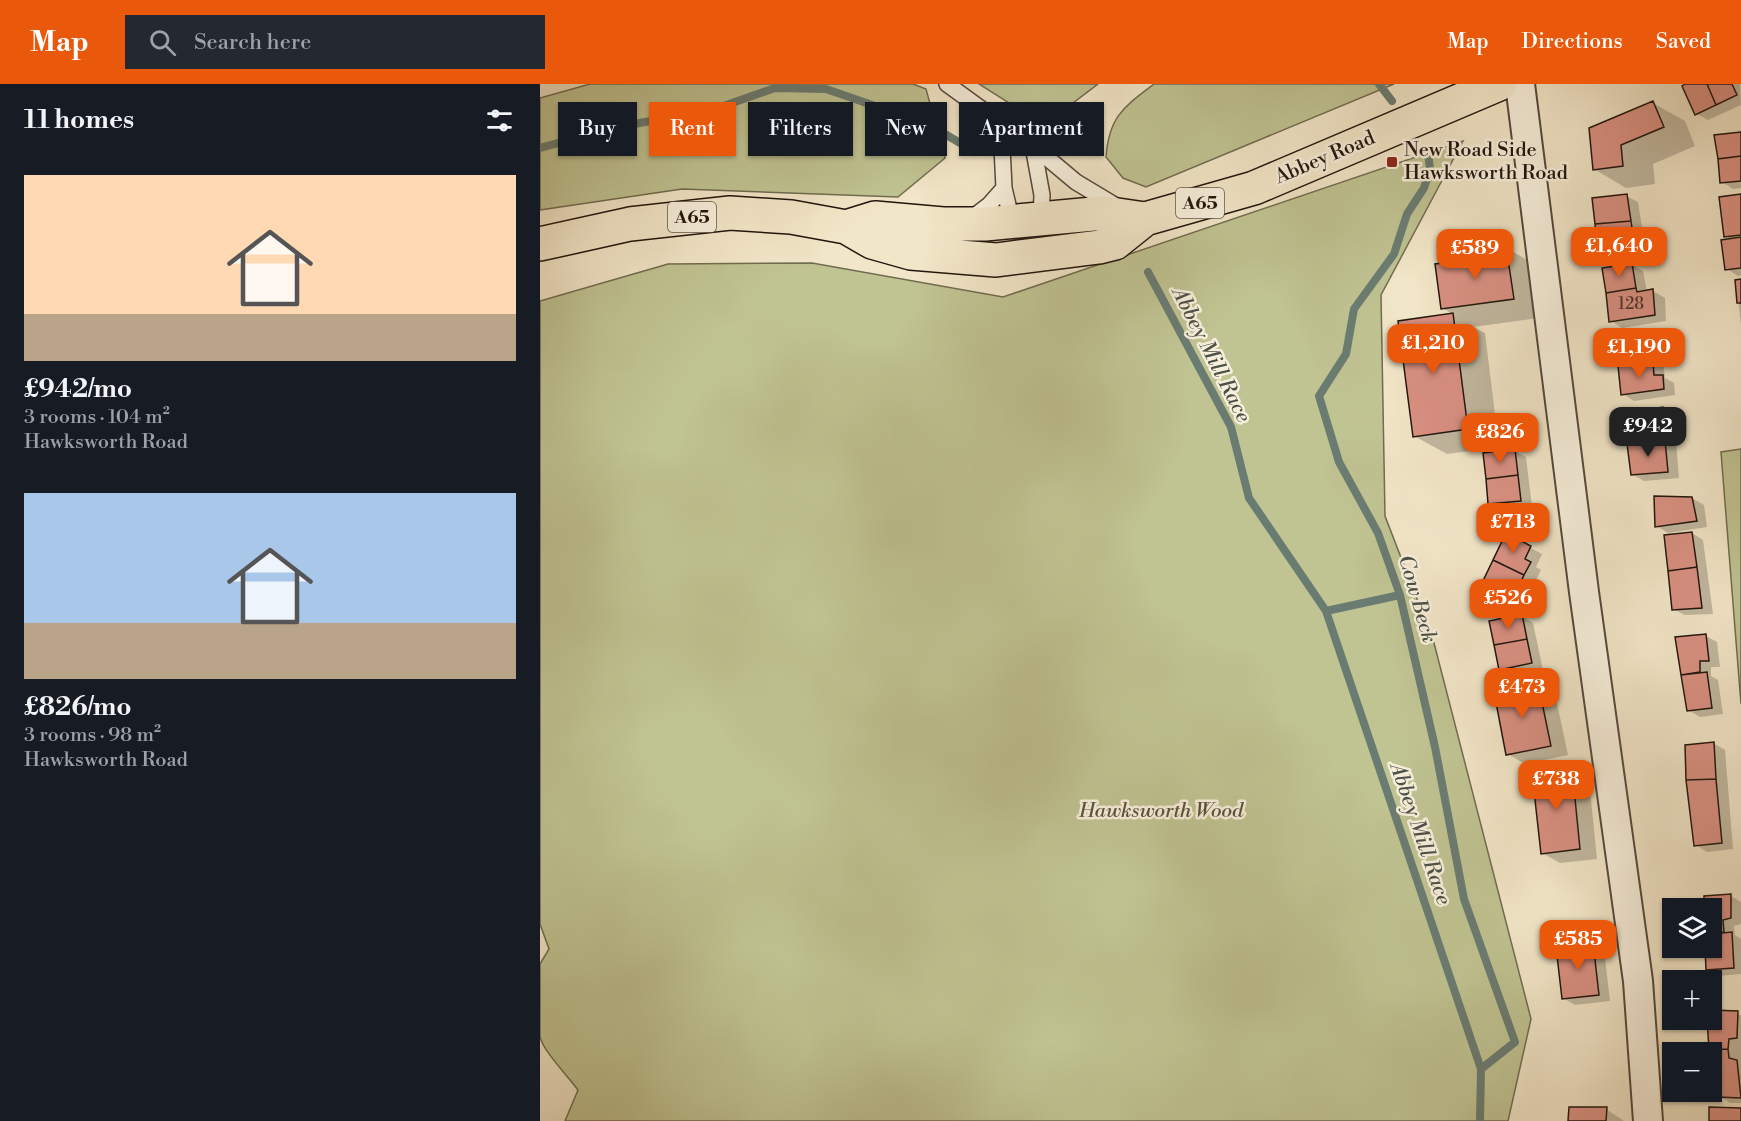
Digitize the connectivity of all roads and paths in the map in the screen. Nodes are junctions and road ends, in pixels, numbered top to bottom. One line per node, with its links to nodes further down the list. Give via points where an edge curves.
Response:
1 (947, 84): 4 (lane)
2 (1499, 84): 9 (main road, Abbey Road / A65, via 1254,188)
3 (1520, 84): 14 (street, via 1638,981)
4 (972, 102)
5 (1002, 156): 8 (lane)
6 (1034, 156): 12 (lane, via 1042,195)
7 (1045, 156): 9 (lane, via 1091,192)
8 (1004, 188): 10 (lane, via 975,217); 12 (lane)
9 (1145, 219): 12 (main road, Abbey Road / A65, via 1115,243)
10 (943, 224): 11 (main road, Abbey Road / A65, via 875,218); 12 (main road, Abbey Road / A65)
11 (846, 227): 12 (main road, Abbey Road / A65, via 872,242 911,253); 13 (main road, Abbey Road / A65, via 791,217 730,213 630,224)
12 (1024, 239)
13 (540, 244)
14 (1648, 1121)

